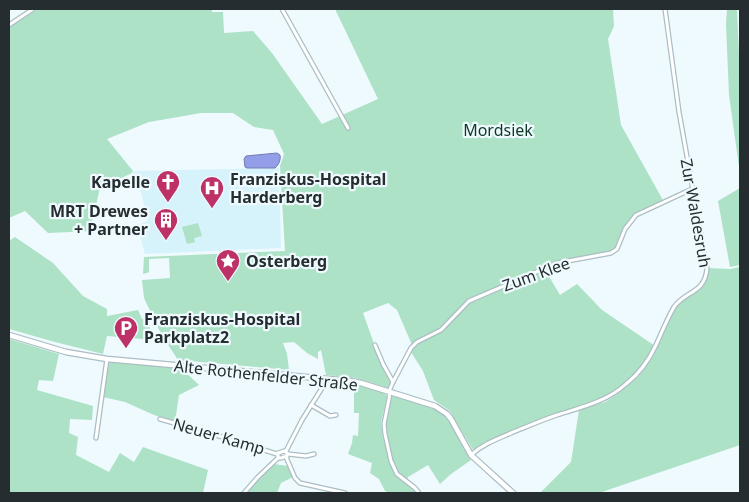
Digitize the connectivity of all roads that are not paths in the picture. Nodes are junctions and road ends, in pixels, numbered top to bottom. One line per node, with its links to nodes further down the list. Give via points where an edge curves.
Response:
1 (33, 9): 4 (street)
2 (282, 9): 5 (street)
3 (665, 9): 6 (street, Zur Waldesruh)
4 (9, 25)
5 (348, 128)
6 (692, 189): 11 (street, Zum Klee, via 636,215 625,229 618,250 556,263 469,301 441,330 411,348); 19 (street, Zur Waldesruh, via 706,276 698,289 676,305 642,367 625,386 605,399 499,438)
7 (9, 335): 9 (street, Alte Rothenfelder Straße, via 66,352)
8 (375, 345): 11 (street)
9 (107, 359): 10 (street, Alte Rothenfelder Straße); 16 (street)
10 (324, 379): 12 (street, Alte Rothenfelder Straße, via 350,381); 13 (street)
11 (393, 382): 12 (street, Zum Klee)
12 (390, 392): 19 (street, Alte Rothenfelder Straße, via 442,410 451,419); 23 (street, Zum Klee, via 384,424 391,461 397,474)
13 (311, 405): 14 (street, via 330,416); 17 (street)
14 (336, 415)
15 (160, 419): 20 (street, Neuer Kamp)
16 (96, 438)
17 (287, 454): 18 (street); 20 (street); 22 (street, via 295,478 300,483)
18 (314, 454)
19 (471, 455): 24 (street, Alte Rothenfelder Straße)
20 (278, 456): 21 (street)
21 (244, 493)
22 (345, 493)
23 (419, 493)
24 (513, 493)

